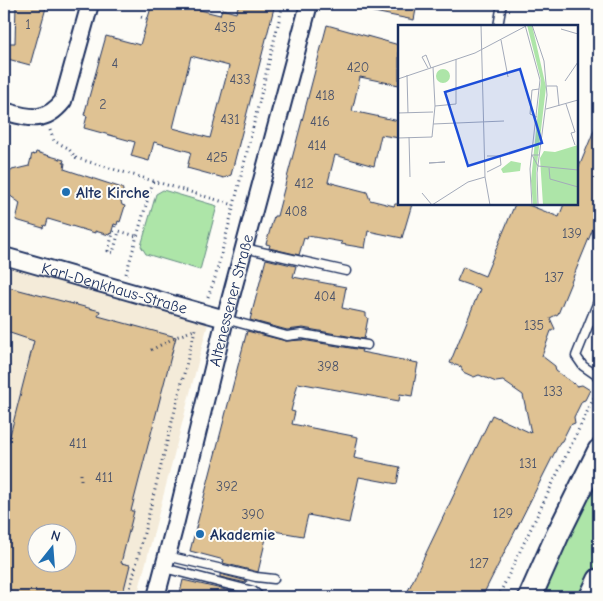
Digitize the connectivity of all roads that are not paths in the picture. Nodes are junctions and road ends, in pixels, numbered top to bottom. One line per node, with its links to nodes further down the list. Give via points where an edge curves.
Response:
1 (90, 4): 5 (street, via 62,100 54,111 31,118)
2 (308, 4): 6 (street, Altenessener Straße)
3 (502, 4): 4 (lane)
4 (498, 25)
5 (4, 111)
6 (244, 248): 8 (lane); 10 (street, Altenessener Straße)
7 (4, 256): 10 (street, Karl-Denkhaus-Straße)
8 (346, 271)
9 (599, 299): 12 (lane, via 576,356 583,366)
10 (225, 319): 11 (lane, via 287,336 302,334); 14 (street, Altenessener Straße)
11 (367, 346)
12 (599, 377)
13 (599, 451): 19 (main road)
14 (165, 562): 15 (lane); 17 (street, Altenessener Straße); 18 (lane, via 253,590)
15 (274, 579)
16 (599, 580): 20 (main road)
17 (156, 597)
18 (260, 597)
19 (530, 597)
20 (591, 597)

